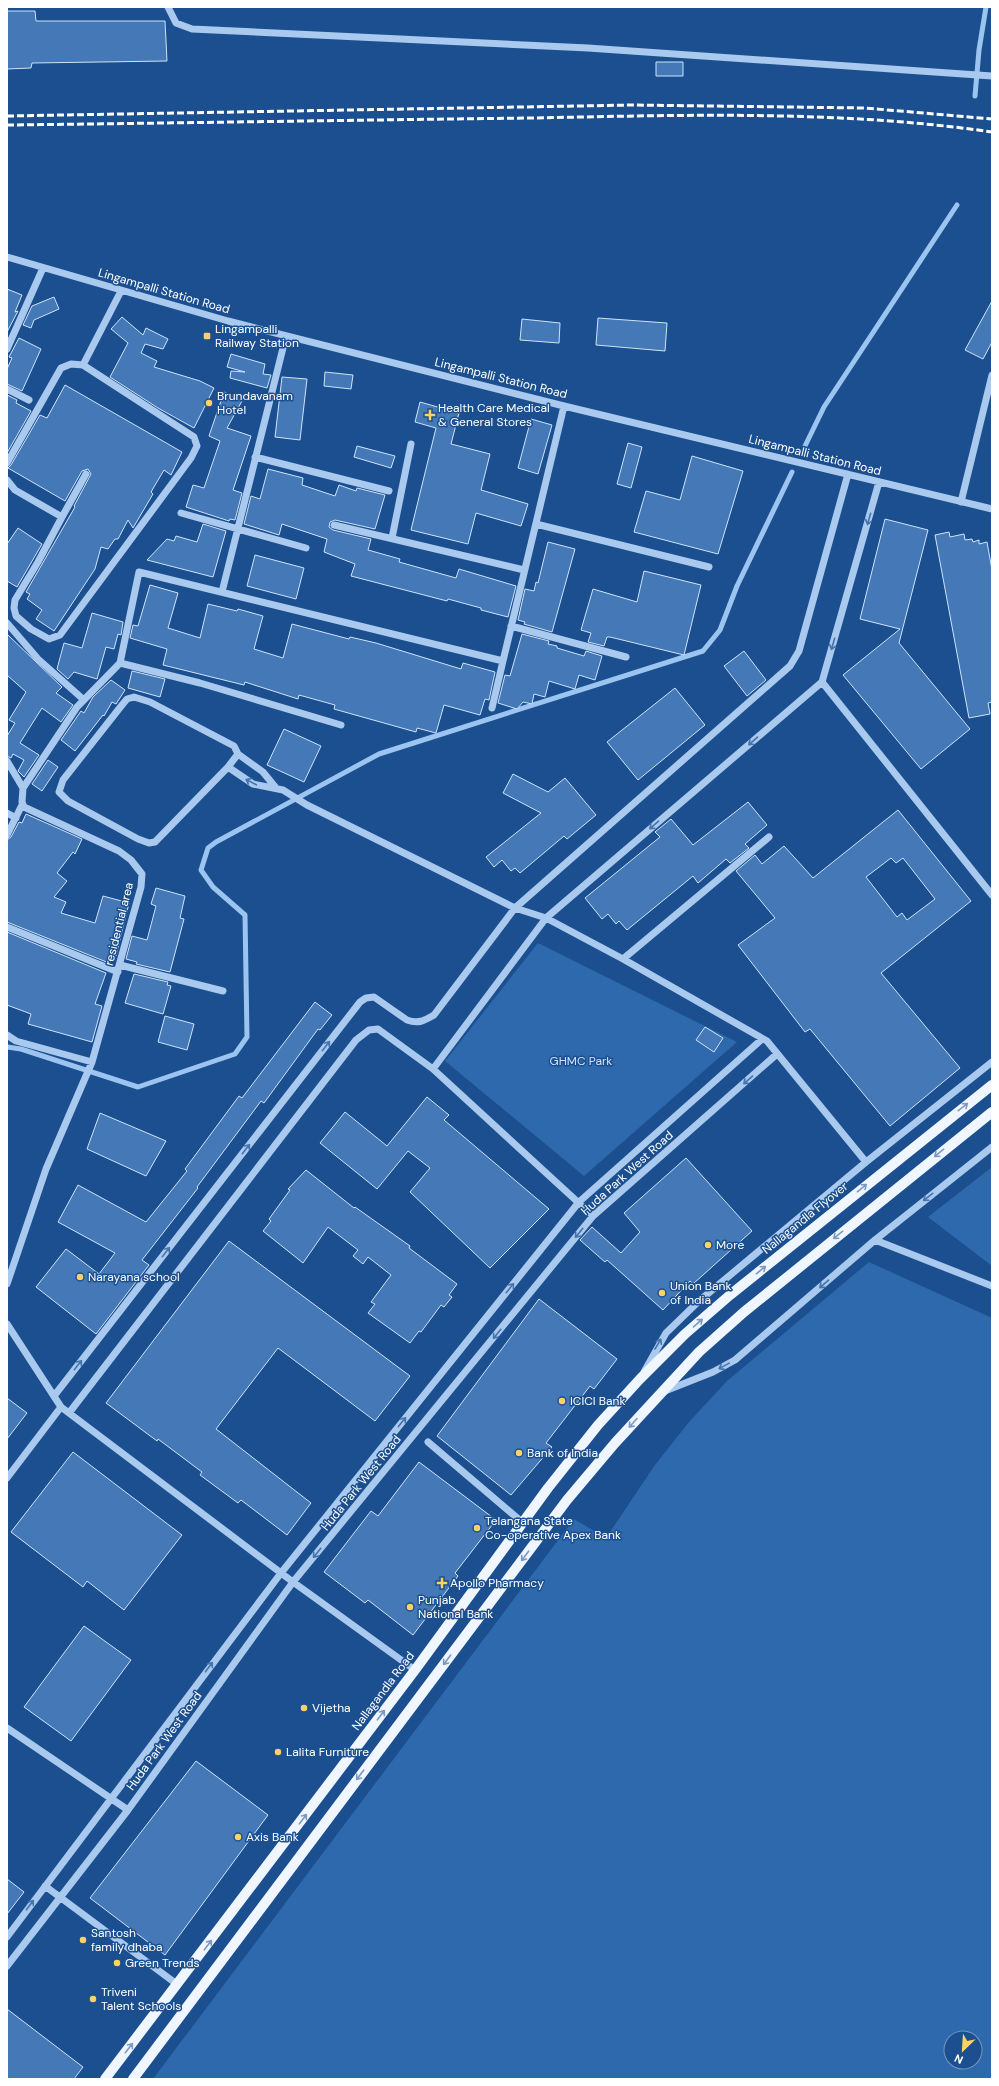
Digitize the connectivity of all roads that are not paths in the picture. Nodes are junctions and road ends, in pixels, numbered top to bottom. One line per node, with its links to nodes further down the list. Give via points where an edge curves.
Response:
1 (168, 7): 2 (street, via 176,23 192,29 588,48)
2 (989, 76)
3 (7, 257): 4 (street, Lingampalli Station Road)
4 (42, 268): 5 (street, Lingampalli Station Road); 7 (street)
5 (121, 291): 6 (street, Lingampalli Station Road); 8 (street)
6 (286, 336): 12 (street, Lingampalli Station Road); 14 (street)
7 (7, 349)
8 (83, 365): 15 (street, via 71,364 61,368); 24 (street, via 194,437 197,446 191,458 60,635 49,639 31,629 16,616 14,608 15,600)
9 (992, 374): 21 (street)
10 (7, 389): 11 (street)
11 (29, 400)
12 (564, 406): 17 (street, Lingampalli Station Road); 25 (street)
13 (411, 444): 28 (street)
14 (256, 457): 20 (street); 27 (street)
15 (7, 462)
16 (86, 474): 24 (street)
17 (848, 474): 19 (street, Lingampalli Station Road); 53 (street, via 799,651 790,666)
18 (7, 480): 24 (street, via 15,490)
19 (880, 482): 21 (street, Lingampalli Station Road); 38 (street, one-way to 38)
20 (389, 491)
21 (961, 502): 22 (street, Lingampalli Station Road)
22 (992, 509)
23 (181, 513): 27 (street)
24 (62, 517)
25 (536, 524): 30 (street); 31 (street)
26 (334, 525): 28 (street)
27 (237, 529): 29 (street); 32 (street)
28 (392, 538): 31 (street)
29 (306, 548)
30 (709, 567)
31 (524, 570): 34 (street)
32 (222, 592): 36 (street); 37 (street, via 139,572)
33 (7, 623): 39 (street, via 38,659)
34 (511, 626): 35 (street); 36 (street)
35 (626, 657)
36 (503, 661): 40 (street)
37 (120, 662): 39 (street); 41 (street)
38 (822, 682): 52 (street); 54 (street, one-way to 54)
39 (84, 700): 45 (street)
40 (492, 708)
41 (341, 725)
42 (238, 754): 44 (street); 44 (street, via 234,746 134,696 127,699 62,780 60,792 68,801 149,843 155,842); 46 (street, via 263,772)
43 (7, 761): 45 (street)
44 (228, 767): 46 (street, one-way to 44, via 253,784)
45 (23, 788): 47 (street)
46 (280, 789): 53 (street, via 307,805)
47 (22, 805): 49 (street); 57 (street, residential area, via 119,851 131,860 142,874 141,887)
48 (7, 813): 49 (street)
49 (16, 818): 50 (street)
50 (7, 835)
51 (769, 837): 56 (street)
52 (992, 895)
53 (515, 908): 54 (street); 77 (street, one-way to 53, via 360,1002 374,997 413,1022 422,1022 434,1015)
54 (546, 918): 56 (street); 64 (street)
55 (7, 927): 57 (street)
56 (623, 958): 60 (street)
57 (119, 968): 58 (street); 63 (street, residential area)
58 (223, 991)
59 (7, 1035): 63 (street, via 16,1041)
60 (762, 1039): 61 (street, via 767,1041); 69 (street, Huda Park West Road)
61 (777, 1054): 68 (street); 70 (street, Huda Park West Road, one-way to 70)
62 (992, 1062): 68 (street)
63 (92, 1063): 72 (street, residential area, via 46,1169)
64 (433, 1069): 69 (street); 79 (street, via 378,1029 369,1030 356,1040)
65 (992, 1084): 75 (main road, Nallagandla Flyover, one-way to 65, via 730,1294)
66 (992, 1112): 76 (main road, one-way to 76, via 744,1312 699,1352)
67 (992, 1147): 71 (street, one-way to 71)
68 (866, 1162): 75 (street, one-way to 68, via 659,1343 676,1322)
69 (579, 1202): 70 (street); 83 (street, Huda Park West Road, one-way to 69)
70 (593, 1216): 84 (street, Huda Park West Road, one-way to 84)
71 (875, 1240): 73 (street); 76 (street, one-way to 76, via 735,1360)
72 (7, 1284)
73 (992, 1286)
74 (7, 1324): 77 (street)
75 (640, 1379): 82 (main road, Nallagandla Road, via 598,1425)
76 (659, 1394): 95 (main road, one-way to 95, via 568,1500)
77 (54, 1396): 78 (street)
78 (61, 1407): 79 (street); 81 (street)
79 (69, 1413): 83 (street)
80 (428, 1442): 82 (street)
81 (7, 1478)
82 (523, 1523): 85 (main road, Nallagandla Road)
83 (281, 1573): 84 (street); 87 (street, Huda Park West Road, one-way to 83)
84 (293, 1582): 85 (street); 88 (street, Huda Park West Road)
85 (415, 1670): 93 (main road, Nallagandla Road, one-way to 85)
86 (7, 1728): 87 (street)
87 (110, 1798): 88 (street); 89 (street, Huda Park West Road)
88 (128, 1810): 90 (street, Huda Park West Road)
89 (44, 1886): 90 (street); 91 (street, Huda Park West Road, one-way to 89)
90 (60, 1898): 92 (street, Huda Park West Road); 93 (street)
91 (7, 1937)
92 (7, 1966)
93 (178, 1985): 94 (main road, Nallagandla Road, one-way to 93)
94 (105, 2079)
95 (133, 2079)

